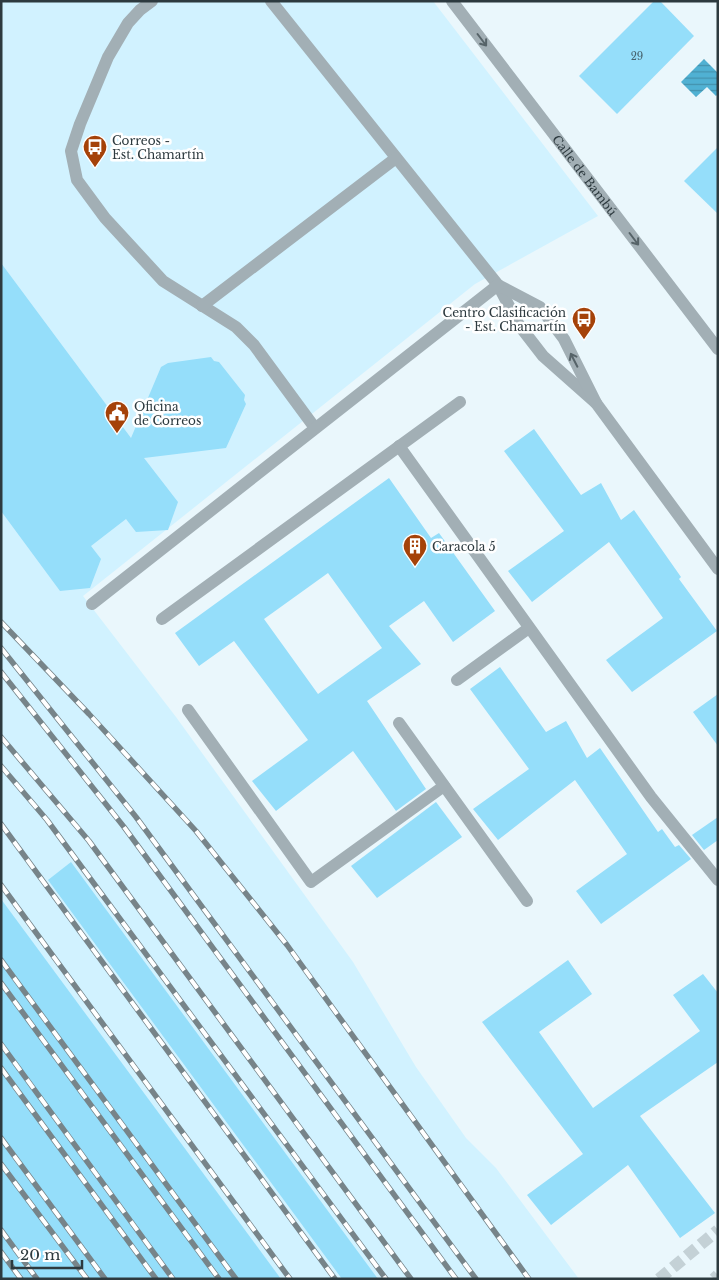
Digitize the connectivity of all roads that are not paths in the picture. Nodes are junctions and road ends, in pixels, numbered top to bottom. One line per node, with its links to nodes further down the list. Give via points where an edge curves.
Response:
1 (152, 1): 6 (street, via 128,23 108,57 71,152 77,180 105,218 163,281)
2 (271, 1): 4 (street)
3 (452, 1): 7 (street, Calle de Bambú, one-way to 7)
4 (396, 158): 5 (street); 6 (street)
5 (498, 285): 9 (street, via 519,325 543,356); 9 (street, one-way to 5, via 564,339 540,307); 10 (street)
6 (202, 306): 10 (street, via 236,327 254,345)
7 (718, 349)
8 (460, 402): 11 (street)
9 (596, 403): 12 (street)
10 (315, 428): 13 (street)
11 (399, 446): 14 (street); 15 (street)
12 (718, 569)
13 (92, 604)
14 (162, 619)
15 (529, 628): 16 (street); 20 (street, via 651,797)
16 (457, 680)
17 (188, 710): 19 (street, via 311,882)
18 (399, 723): 19 (street)
19 (444, 786): 21 (street)
20 (718, 880)
21 (527, 901)

